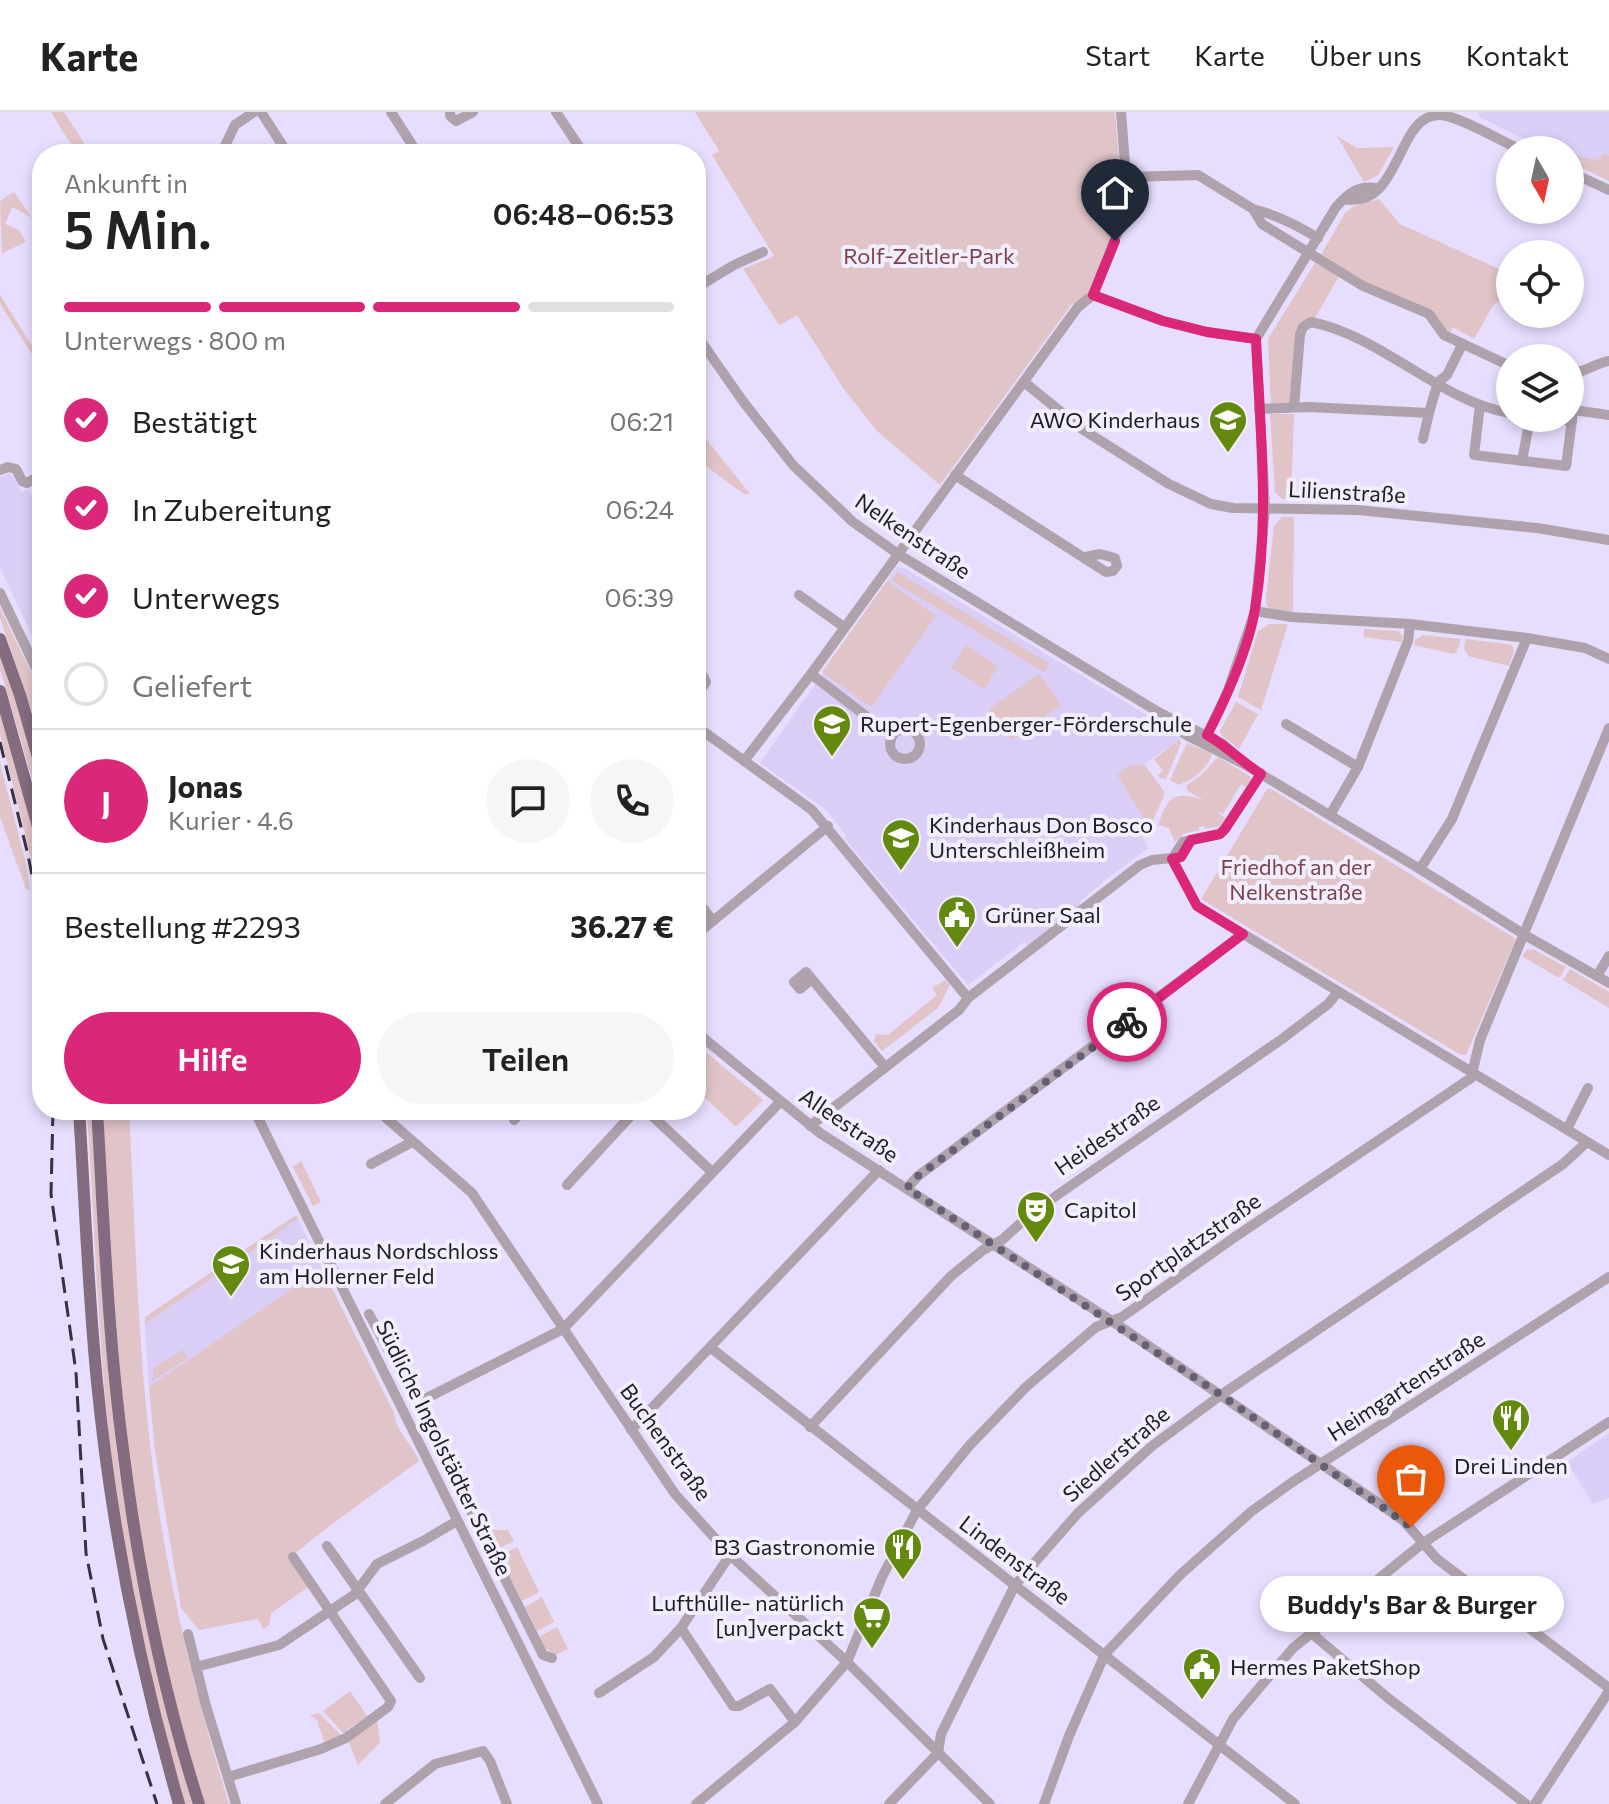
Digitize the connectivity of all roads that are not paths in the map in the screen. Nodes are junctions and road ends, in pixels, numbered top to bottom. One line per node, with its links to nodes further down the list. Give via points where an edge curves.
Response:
1 (254, 112): 10 (street, via 235,125)
2 (261, 112): 11 (street)
3 (391, 112): 12 (street)
4 (450, 112): 5 (street, via 455,121)
5 (472, 112)
6 (556, 112): 13 (street)
7 (1121, 112): 14 (street)
8 (1447, 114): 9 (street); 18 (street, via 1420,122 1386,181 1377,188 1351,191)
9 (1496, 138)
10 (226, 144)
11 (282, 144)
12 (412, 144)
13 (577, 144)
14 (1126, 177): 17 (street, via 1198,175); 22 (street, via 1122,221)
15 (1584, 178): 16 (street)
16 (1609, 190)
17 (1253, 209): 18 (street, via 1278,215); 20 (street, via 1262,224)
18 (1318, 238): 20 (street)
19 (763, 252): 21 (street)
20 (1309, 252): 23 (street); 24 (street, via 1363,286 1429,314 1444,335)
21 (706, 282)
22 (1093, 295): 23 (street, via 1163,321); 29 (street, via 1078,307)
23 (1256, 339): 33 (street)
24 (1462, 345): 26 (street); 30 (street)
25 (706, 348): 47 (street, Nelkenstraße, via 793,465 839,511)
26 (1496, 360)
27 (1609, 361): 28 (street)
28 (1584, 369)
29 (1024, 382): 43 (street); 45 (street, Lilienstraße, via 1082,429 1169,484 1211,504)
30 (1438, 382): 31 (street); 32 (street, via 1335,328 1311,322 1300,335); 35 (street)
31 (1480, 405): 34 (street); 41 (street, via 1474,455)
32 (1294, 407): 33 (street); 35 (street)
33 (1259, 409): 45 (street)
34 (1496, 409)
35 (1429, 413): 40 (street)
36 (1609, 415): 37 (street)
37 (1584, 416)
38 (1527, 432): 41 (street)
39 (1571, 432): 41 (street, via 1566,466)
40 (1423, 439)
41 (1522, 461)
42 (0, 470): 44 (street, via 16,469 22,481)
43 (955, 475): 47 (street); 48 (street)
44 (32, 480)
45 (1265, 509): 46 (street, Lilienstraße, via 1358,510); 51 (street)
46 (1609, 540)
47 (898, 554): 53 (street); 65 (street, Nelkenstraße, via 1160,713 1171,726)
48 (1086, 557)
49 (0, 593): 57 (street)
50 (799, 595): 53 (street)
51 (1255, 611): 52 (street); 65 (street, via 1227,693)
52 (1410, 624): 54 (street); 67 (street)
53 (844, 627): 58 (street)
54 (1527, 638): 56 (street, via 1585,648); 73 (street, via 1452,819)
55 (0, 639): 62 (main road)
56 (1609, 659)
57 (32, 660)
58 (811, 674): 63 (street); 66 (street)
59 (0, 691): 69 (main road)
60 (1286, 724): 67 (street)
61 (706, 733): 66 (street)
62 (32, 736)
63 (892, 736)
64 (1608, 736): 78 (street)
65 (1204, 739): 68 (street, Nelkenstraße)
66 (744, 761): 71 (street)
67 (1358, 767): 70 (street)
68 (1261, 774): 70 (street, Nelkenstraße); 72 (street, via 1220,834 1183,842)
69 (32, 805)
70 (1330, 815): 73 (street, Nelkenstraße)
71 (828, 826): 75 (street); 84 (street)
72 (1172, 859): 77 (street, via 1197,906); 84 (street, via 1140,865)
73 (1420, 869): 78 (street, Nelkenstraße)
74 (706, 912): 75 (street)
75 (713, 921): 76 (street)
76 (706, 927)
77 (1243, 934): 83 (street); 105 (street)
78 (1525, 935): 80 (street, Nelkenstraße); 87 (street, via 1480,1040)
79 (1609, 956): 80 (street)
80 (1597, 976): 82 (street, Nelkenstraße)
81 (812, 979): 86 (street)
82 (1609, 983)
83 (1338, 992): 87 (street); 106 (street, Heidestraße, via 1282,1039)
84 (968, 998): 86 (street)
85 (706, 1040): 89 (street, Alleestraße)
86 (885, 1067): 96 (street)
87 (1472, 1072): 97 (street); 109 (street, Sportplatzstraße, via 1471,1078)
88 (1588, 1088): 97 (street)
89 (780, 1102): 96 (street, Alleestraße); 103 (street)
90 (80, 1120): 141 (main road, via 97,1383 120,1555 139,1653)
91 (98, 1120): 142 (main road, via 123,1449 152,1625)
92 (259, 1120): 119 (street, Südliche Ingolstädter Straße)
93 (388, 1120): 98 (street, Buchenstraße)
94 (627, 1120): 104 (street)
95 (657, 1120): 103 (street)
96 (810, 1126): 102 (street, Alleestraße)
97 (1567, 1129): 99 (street)
98 (412, 1142): 101 (street); 110 (street, Buchenstraße, via 472,1193)
99 (1587, 1142): 100 (street); 112 (street, Siedlerstraße, via 1563,1164)
100 (1609, 1155)
101 (371, 1164)
102 (879, 1170): 105 (street, Alleestraße); 111 (street)
103 (711, 1171): 110 (street)
104 (567, 1185)
105 (907, 1188): 106 (street, Alleestraße)
106 (994, 1244): 109 (street, Alleestraße); 115 (street, Heidestraße, via 951,1276)
107 (1609, 1277): 117 (street, Heimgartenstraße)
108 (369, 1314): 113 (street)
109 (1112, 1321): 112 (street, Alleestraße); 118 (street, Sportplatzstraße, via 1096,1327 1026,1387)
110 (563, 1329): 113 (street); 116 (street, Buchenstraße)
111 (711, 1348): 115 (street, Lindenstraße); 116 (street)
112 (1221, 1395): 117 (street, Alleestraße); 124 (street, Siedlerstraße, via 1152,1446 1078,1513)
113 (417, 1403): 131 (street, via 543,1655)
114 (1609, 1422): 120 (street)
115 (810, 1427): 118 (street, Lindenstraße)
116 (631, 1430): 122 (street, Buchenstraße, via 675,1494)
117 (1322, 1464): 120 (street, Alleestraße, via 1403,1520); 130 (street, Heimgartenstraße, via 1252,1511 1181,1574)
118 (917, 1510): 124 (street, Lindenstraße); 132 (street, Sportplatzstraße)
119 (457, 1521): 125 (street, via 377,1564); 146 (street, Südliche Ingolstädter Straße)
120 (1423, 1543): 128 (street); 135 (street, Alleestraße)
121 (327, 1546): 125 (street)
122 (730, 1555): 127 (street); 132 (street, Buchenstraße)
123 (293, 1557): 126 (street)
124 (1015, 1585): 130 (street, Lindenstraße); 139 (street, Siedlerstraße, via 941,1734)
125 (357, 1590): 126 (street); 134 (street)
126 (330, 1611): 133 (street, via 279,1645); 140 (street, via 390,1697 390,1706 321,1749)
127 (681, 1628): 136 (street, via 654,1657); 137 (street, via 733,1706 770,1689)
128 (1310, 1632): 138 (street, via 1260,1685); 153 (street)
129 (188, 1634): 133 (street)
130 (1105, 1654): 138 (street, Lindenstraße); 150 (street, Heimgartenstraße)
131 (552, 1658)
132 (847, 1662): 137 (street, Sportplatzstraße); 139 (street, Buchenstraße)
133 (196, 1667): 140 (street)
134 (420, 1678)
135 (1609, 1690): 154 (street)
136 (599, 1693)
137 (795, 1722): 147 (street, Sportplatzstraße)
138 (1219, 1743): 151 (street); 152 (street, Lindenstraße)
139 (938, 1753): 148 (street, Siedlerstraße); 149 (street, Buchenstraße)
140 (228, 1777): 143 (street)
141 (179, 1804)
142 (199, 1804)
143 (236, 1804)
144 (385, 1804): 145 (street, via 435,1764 475,1751 483,1751 490,1761)
145 (507, 1804)
146 (598, 1804)
147 (696, 1804)
148 (889, 1804)
149 (990, 1804)
150 (1044, 1804)
151 (1188, 1804)
152 (1295, 1804)
153 (1526, 1804)
154 (1535, 1804)

